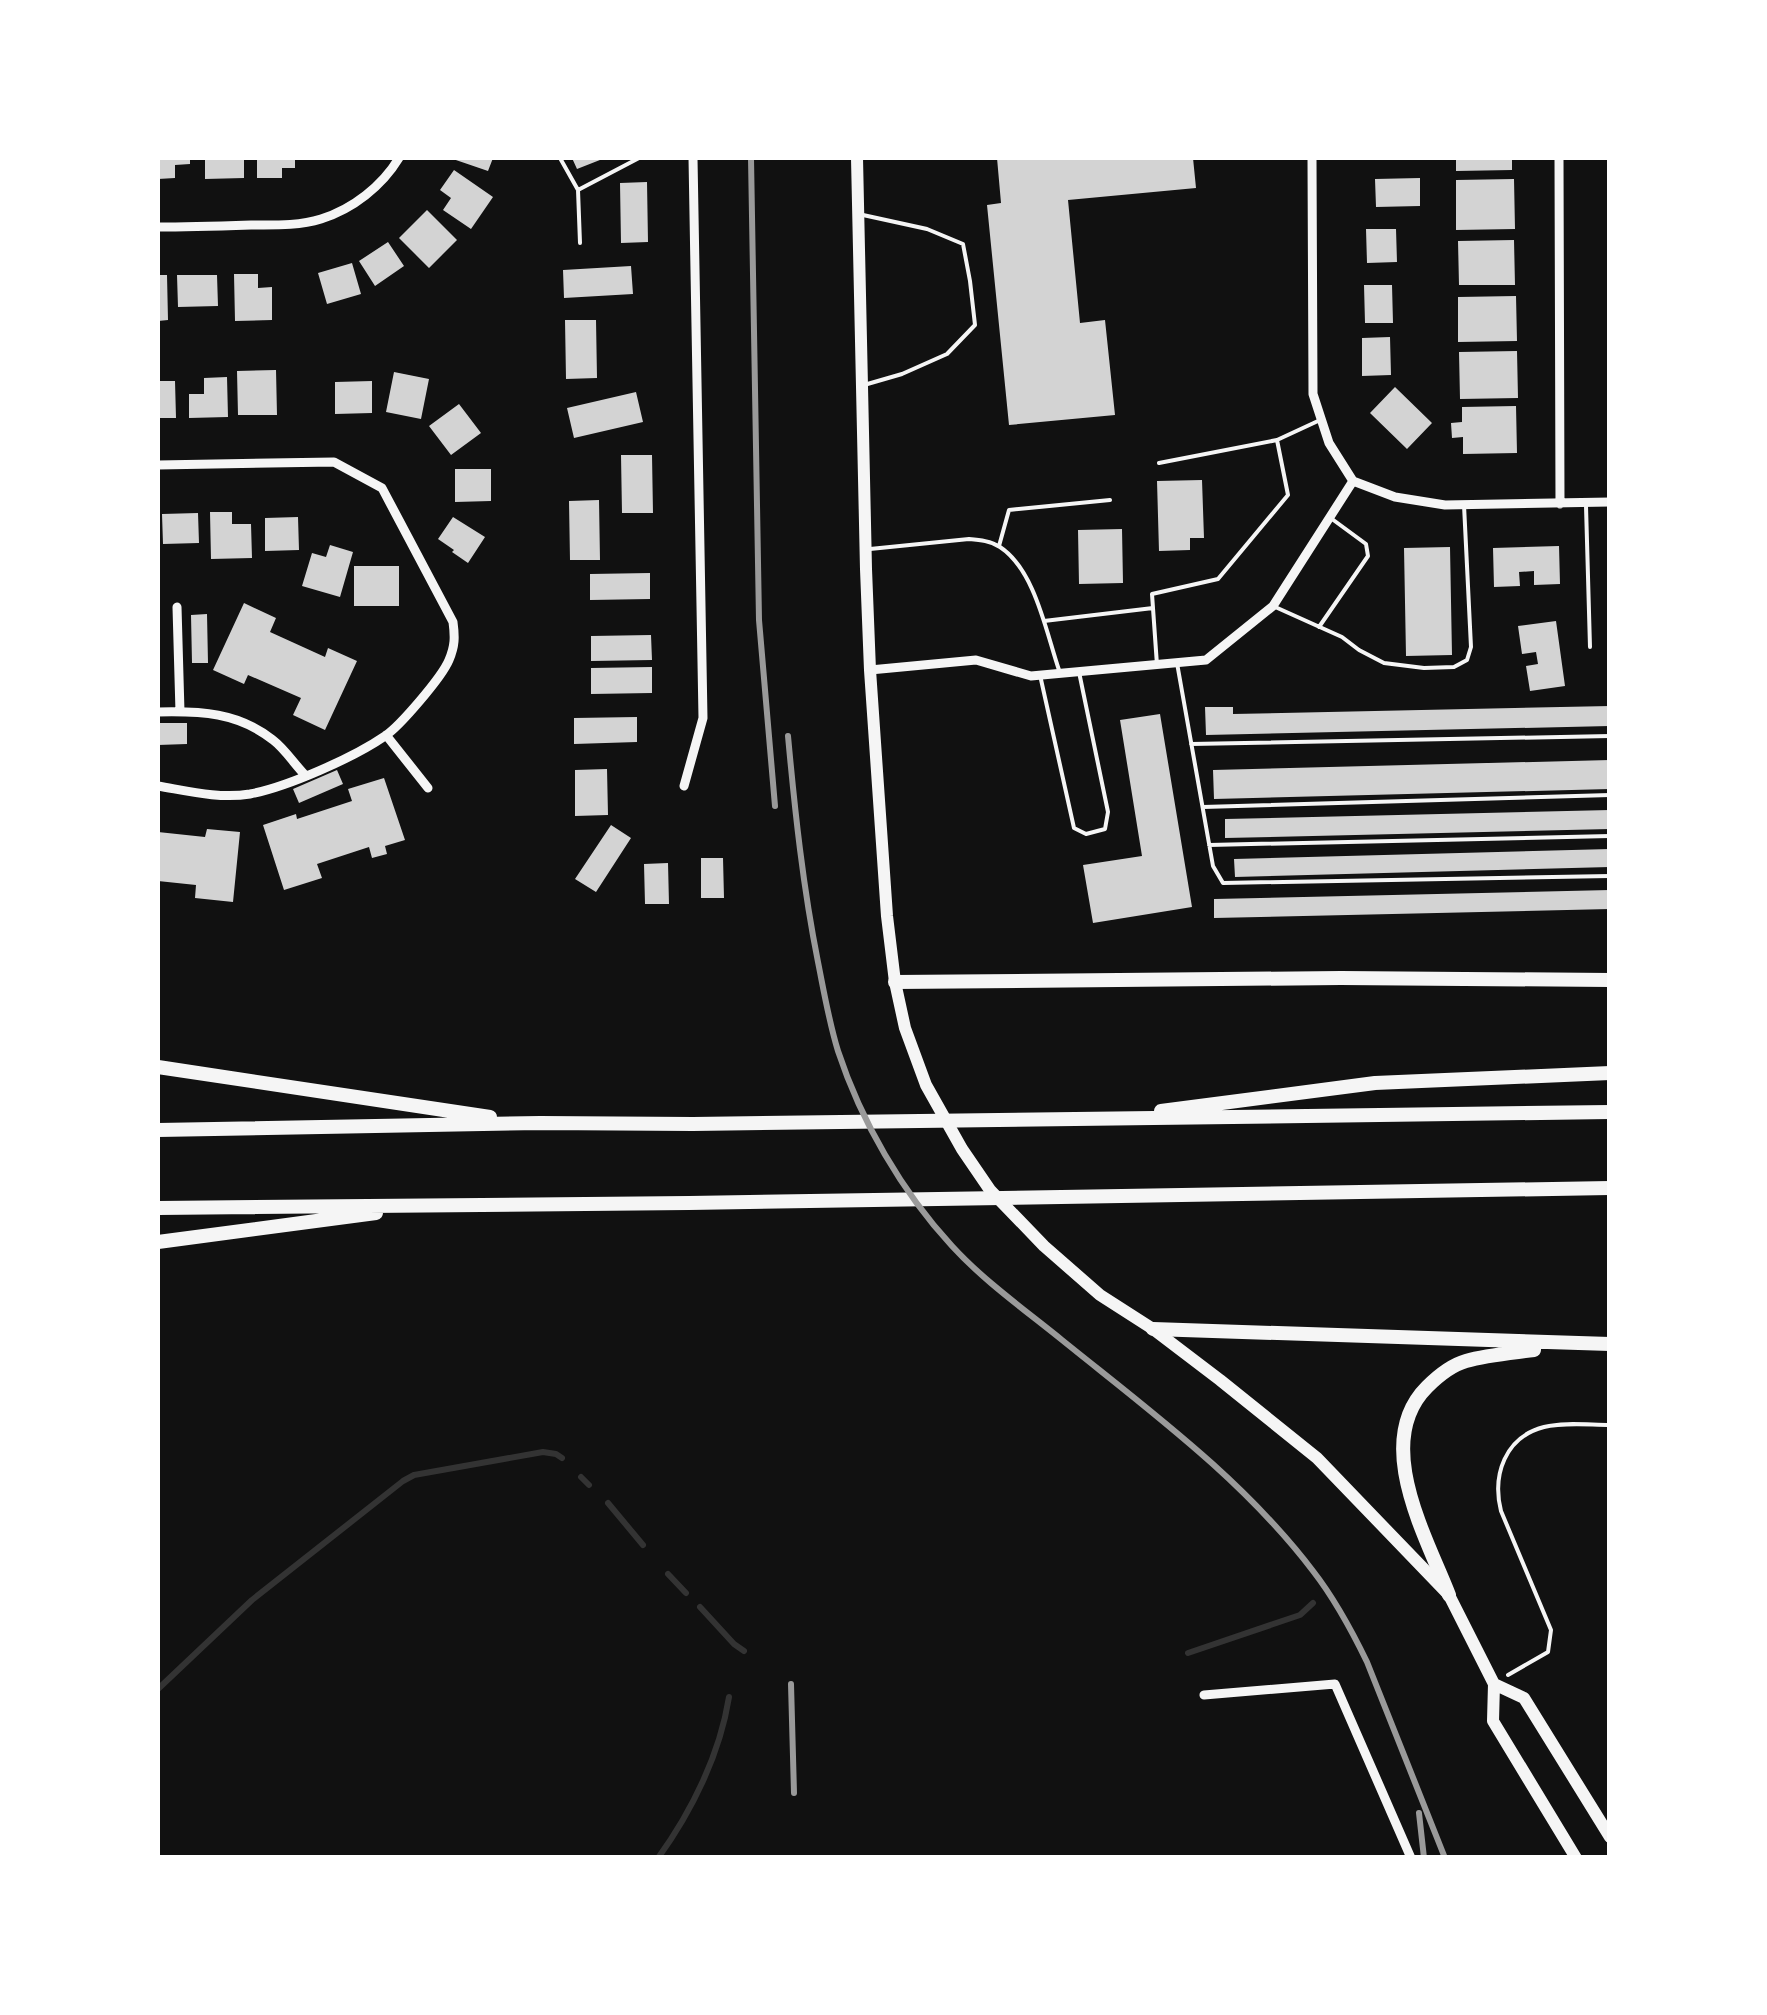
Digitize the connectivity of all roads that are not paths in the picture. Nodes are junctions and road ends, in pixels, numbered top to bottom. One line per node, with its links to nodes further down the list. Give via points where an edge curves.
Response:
1 (399, 158): 10 (street, via 369,192 320,220)
2 (560, 158): 8 (lane)
3 (639, 158): 8 (lane)
4 (692, 158): 45 (street, via 702,718)
5 (857, 158): 9 (main road)
6 (1312, 158): 13 (street, via 1314,394)
7 (1559, 158): 21 (street)
8 (578, 190): 11 (lane)
9 (858, 214): 12 (main road); 12 (lane, via 963,244 975,324 947,354)
10 (158, 227)
11 (580, 244)
12 (862, 386): 25 (main road)
13 (1321, 419): 14 (lane); 17 (street)
14 (1277, 440): 15 (lane); 28 (lane, via 1288,495 1218,579 1152,594)
15 (1160, 463)
16 (158, 465): 40 (street, via 334,462 382,488 456,639 448,664)
17 (1353, 481): 22 (street, via 1396,497); 23 (street)
18 (1110, 500): 24 (lane, via 1009,510)
19 (1586, 502): 20 (street); 21 (street); 31 (lane)
20 (1610, 502)
21 (1560, 504): 22 (street)
22 (1464, 505): 30 (lane, via 1467,660 1424,668 1384,663)
23 (1330, 517): 26 (street); 30 (lane, via 1366,544 1368,556)
24 (999, 546): 25 (lane, via 969,539); 29 (lane, via 1026,578)
25 (866, 549): 34 (main road)
26 (1273, 606): 30 (lane); 32 (street, via 1206,660)
27 (177, 607): 39 (street)
28 (1153, 608): 29 (lane); 33 (lane)
29 (1043, 621): 36 (lane)
30 (1319, 626)
31 (1590, 646)
32 (1177, 662): 33 (street); 42 (lane)
33 (1157, 664): 35 (street)
34 (870, 670): 37 (street, via 976,660); 53 (main road)
35 (1079, 672): 36 (street); 37 (lane, via 1108,812 1105,828 1086,834 1074,828)
36 (1060, 674): 37 (street)
37 (1040, 676)
38 (158, 712): 39 (street)
39 (180, 712): 43 (street, via 239,720 274,740)
40 (386, 736): 43 (street); 46 (street)
41 (1610, 736): 42 (lane)
42 (1192, 744): 48 (lane)
43 (306, 776): 44 (street, via 250,794)
44 (158, 786)
45 (684, 786)
46 (428, 788)
47 (1610, 795): 48 (lane)
48 (1203, 807): 50 (lane)
49 (1610, 836): 50 (lane)
50 (1209, 845): 51 (lane, via 1223,883)
51 (1610, 876)
52 (1610, 980): 53 (highway)
53 (895, 982): 64 (main road, via 926,1085 990,1190 1044,1246)
54 (158, 1066): 58 (highway)
55 (1610, 1073): 57 (highway, via 1375,1083)
56 (1610, 1112): 57 (highway)
57 (1096, 1119): 58 (highway)
58 (540, 1123): 59 (highway)
59 (158, 1130)
60 (1610, 1188): 61 (highway)
61 (442, 1204): 62 (highway); 63 (highway)
62 (158, 1208)
63 (158, 1242)
64 (1152, 1330): 65 (highway); 67 (main road, via 1317,1458)
65 (1565, 1344): 66 (highway); 67 (highway, via 1463,1362 1415,1399 1405,1432 1408,1490)
66 (1610, 1344)
67 (1449, 1596): 68 (main road)
68 (1494, 1684): 70 (main road, via 1524,1698); 72 (main road, via 1493,1721)
69 (1204, 1695): 71 (street, via 1336,1684)
70 (1610, 1837)
71 (1412, 1858)
72 (1576, 1858)

